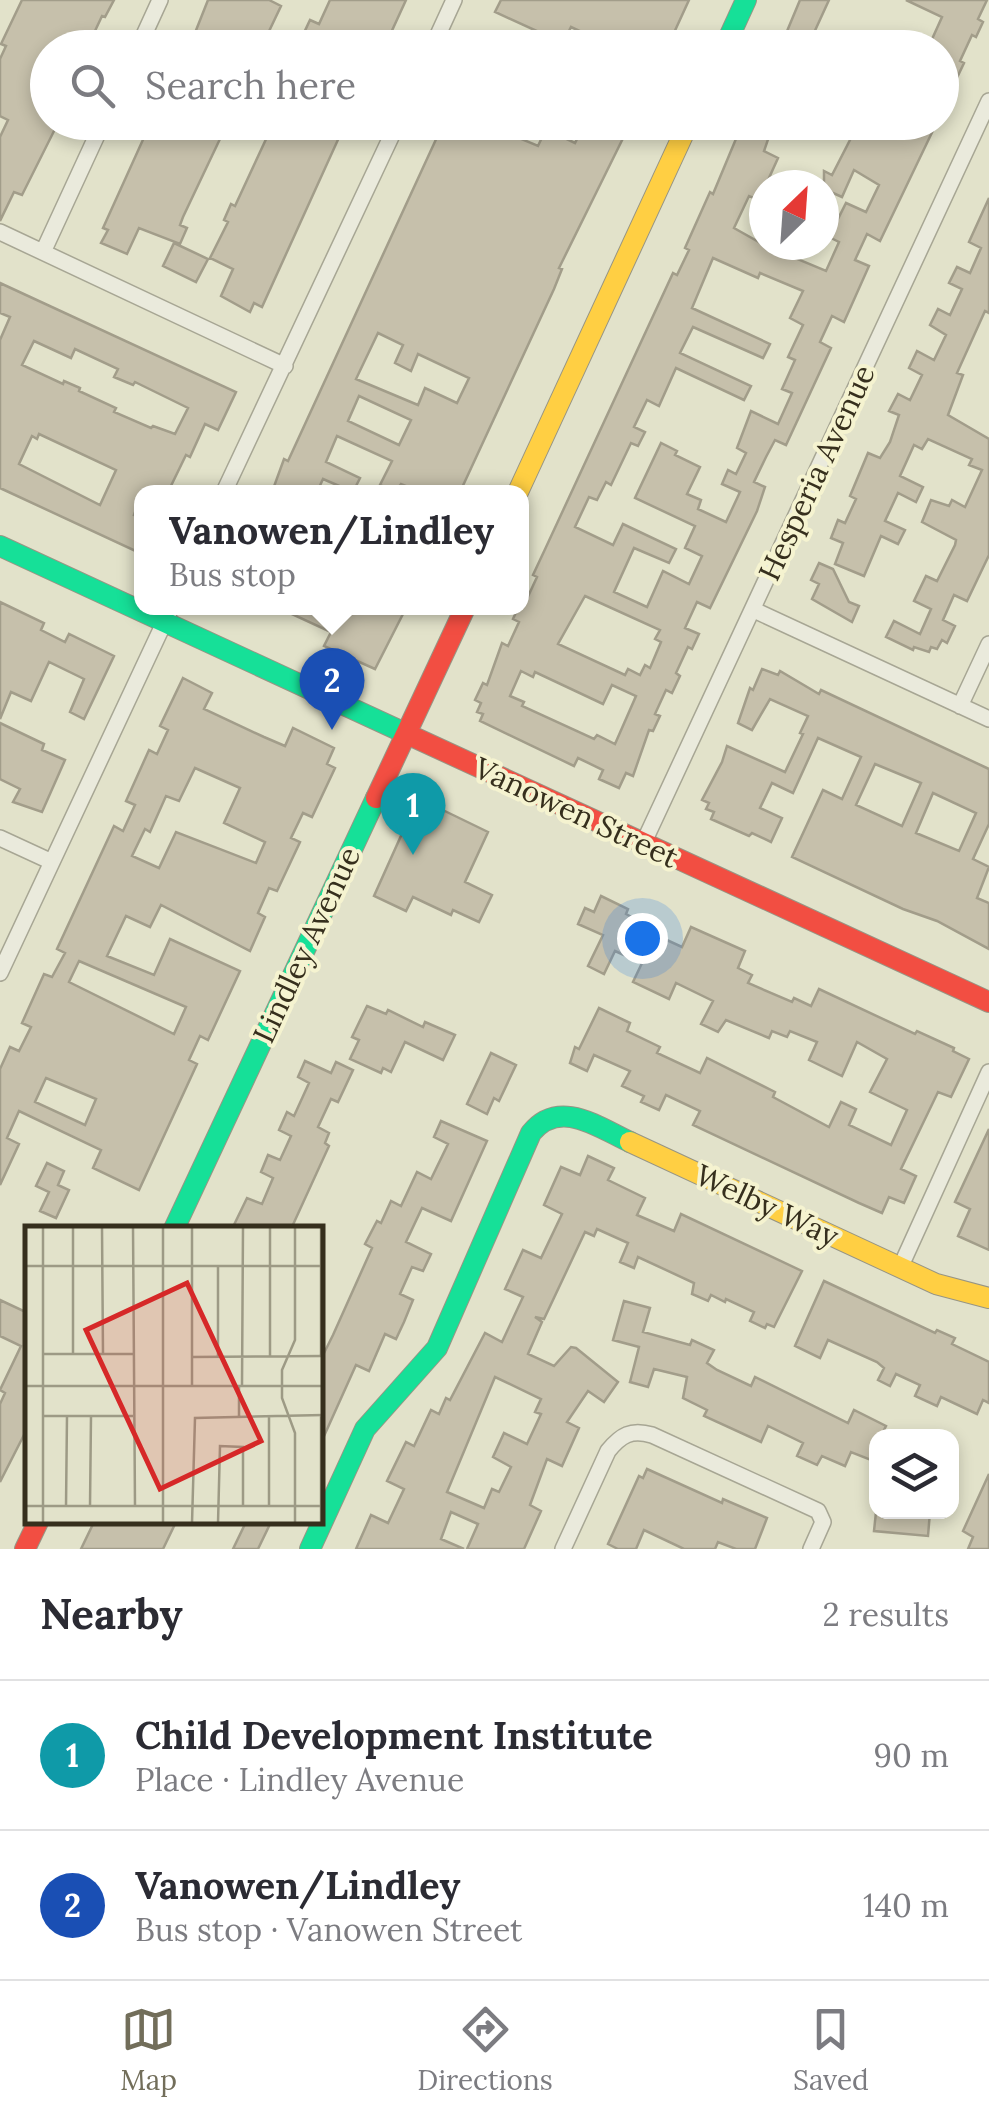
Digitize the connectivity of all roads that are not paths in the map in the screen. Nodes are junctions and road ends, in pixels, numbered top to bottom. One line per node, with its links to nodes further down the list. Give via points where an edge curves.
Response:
1 (160, 0): 4 (street)
2 (454, 0): 5 (street)
3 (746, 0): 6 (main road)
4 (146, 30)
5 (440, 30)
6 (732, 30)
7 (989, 101): 18 (street, Hesperia Avenue)
8 (95, 140): 12 (street)
9 (390, 140): 13 (street)
10 (681, 140): 15 (main road)
11 (0, 232): 12 (street)
12 (43, 252): 13 (street)
13 (285, 366): 14 (street)
14 (227, 485)
15 (521, 485)
16 (0, 546): 17 (main road, Vanowen Street)
17 (134, 600)
18 (754, 610): 23 (street); 27 (street, Hesperia Avenue)
19 (168, 615): 28 (street)
20 (170, 615): 25 (main road, Vanowen Street)
21 (462, 615): 25 (main road, Lindley Avenue)
22 (989, 644): 23 (street)
23 (960, 706): 24 (street)
24 (989, 719)
25 (406, 734): 27 (main road, Vanowen Street); 32 (main road, Lindley Avenue)
26 (0, 838): 28 (street)
27 (643, 844): 30 (main road, Vanowen Street)
28 (52, 862): 29 (street)
29 (0, 973)
30 (989, 1002)
31 (989, 1072): 33 (street)
32 (175, 1226)
33 (900, 1268): 34 (main road, Welby Way); 35 (main road, Welby Way, via 584,1120 547,1117 526,1139 437,1348 365,1429)
34 (989, 1298)
35 (322, 1523)
36 (37, 1524): 38 (main road)
37 (321, 1524): 39 (main road, Welby Way)
38 (25, 1549)
39 (310, 1549)
40 (563, 1549): 41 (street, via 608,1451 630,1432 661,1438 813,1508 822,1516)
41 (811, 1549)

